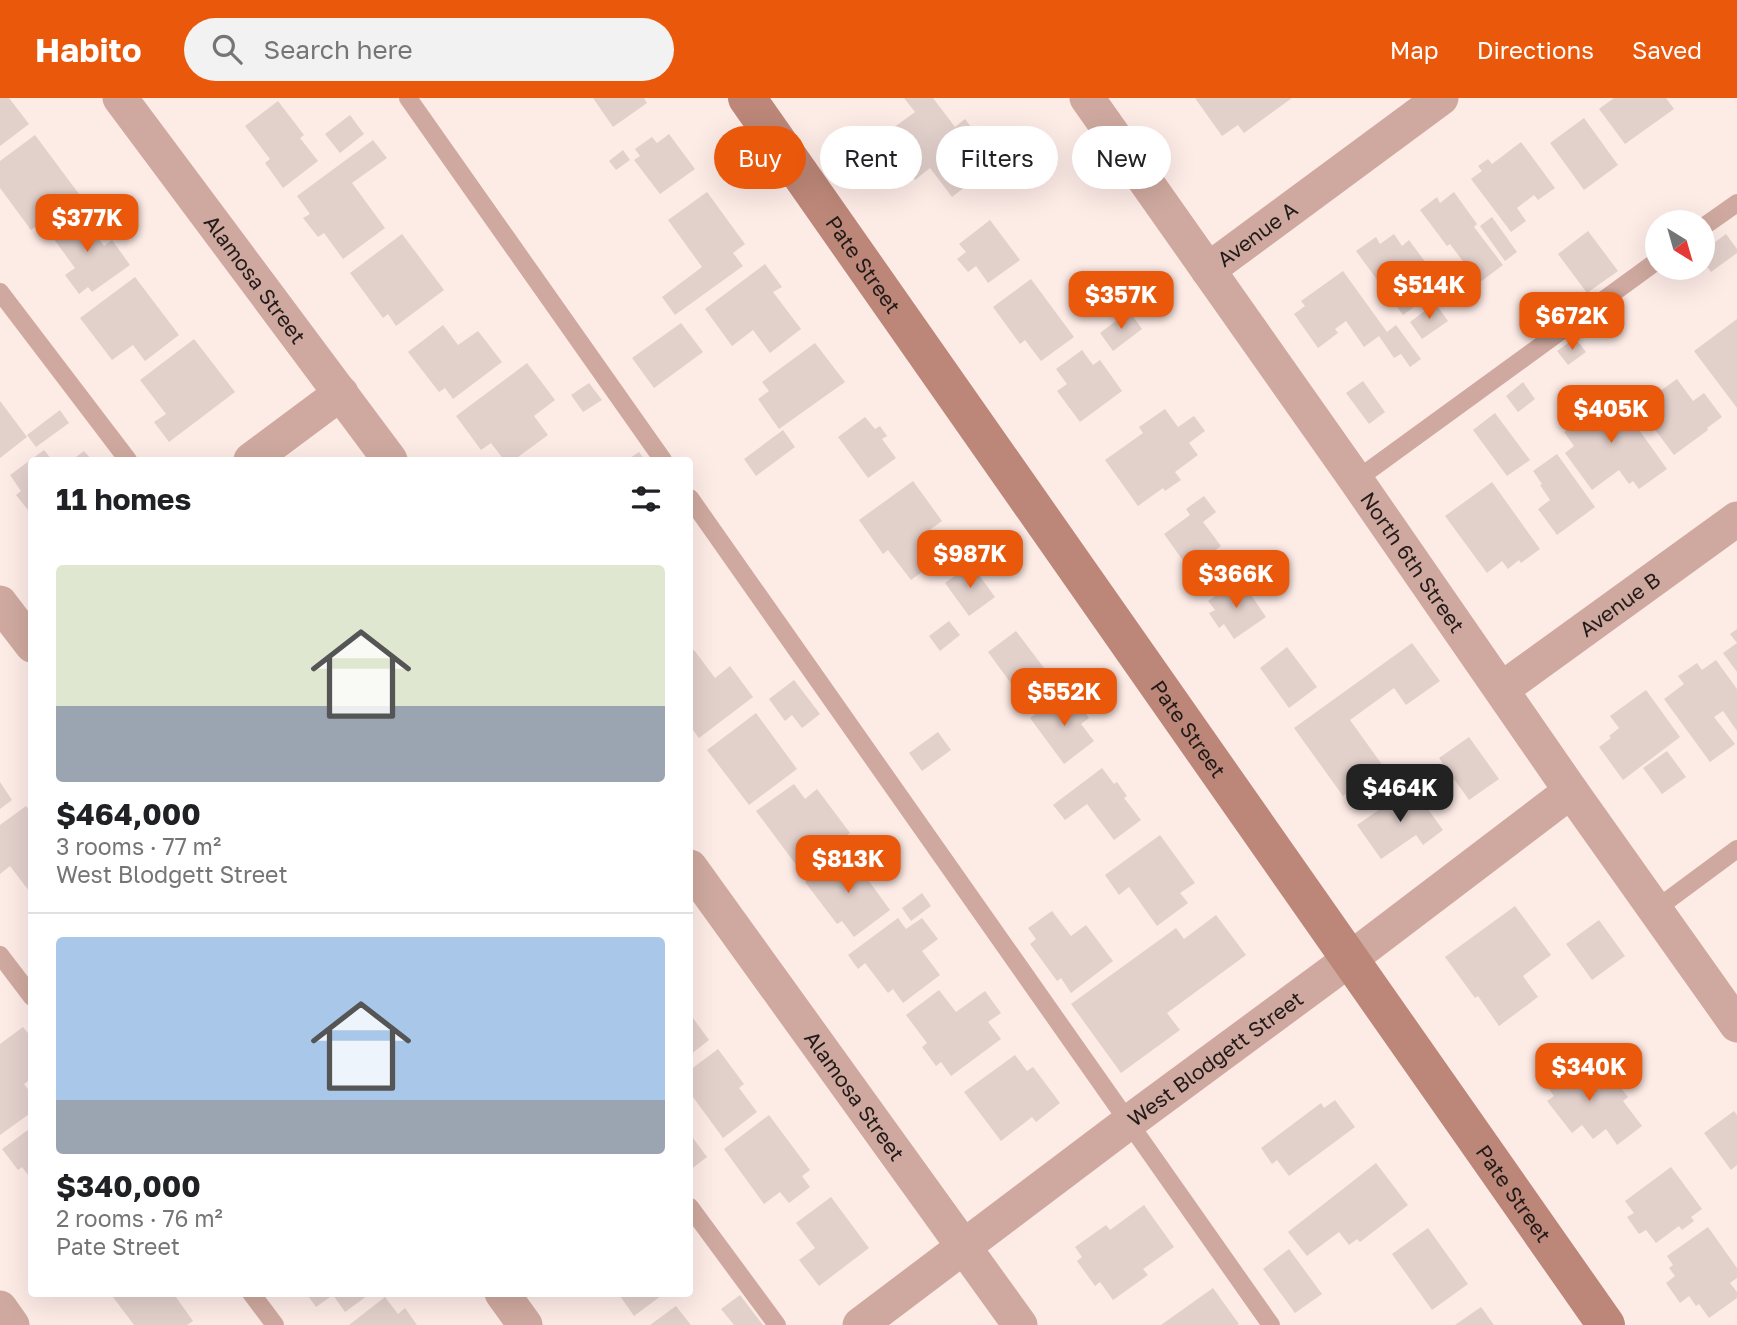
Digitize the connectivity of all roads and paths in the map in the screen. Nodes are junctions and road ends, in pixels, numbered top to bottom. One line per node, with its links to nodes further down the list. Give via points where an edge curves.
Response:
1 (120, 98): 11 (street, Alamosa Street)
2 (408, 98): 15 (lane)
3 (747, 98): 27 (street, Pate Street)
4 (1087, 98): 8 (street, North 6th Street)
5 (1441, 98): 8 (street, Avenue A)
6 (1737, 202): 7 (lane)
7 (1715, 219)
8 (1208, 270): 16 (street, North 6th Street)
9 (1645, 270): 16 (lane)
10 (0, 292): 12 (lane)
11 (341, 393): 13 (street); 14 (street, Alamosa Street)
12 (126, 457)
13 (255, 457)
14 (388, 457)
15 (661, 457)
16 (1356, 480): 21 (street, North 6th Street)
17 (693, 502): 30 (lane)
18 (1737, 519): 21 (street, Avenue B)
19 (0, 603): 20 (street)
20 (21, 636)
21 (1502, 689): 22 (street, North 6th Street)
22 (1571, 791): 25 (street, North 6th Street); 27 (street, West Blodgett Street)
23 (1737, 849): 25 (lane)
24 (693, 871): 32 (street, Alamosa Street)
25 (1656, 909): 29 (street, North 6th Street)
26 (0, 955): 28 (lane)
27 (1350, 959): 30 (street, West Blodgett Street); 43 (street, Pate Street)
28 (28, 992)
29 (1737, 1025)
30 (1129, 1122): 32 (street, West Blodgett Street); 42 (lane)
31 (693, 1211): 39 (lane)
32 (965, 1247): 40 (street, West Blodgett Street); 41 (street, Alamosa Street)
33 (254, 1297): 37 (lane)
34 (505, 1297): 38 (street)
35 (0, 1308): 36 (street)
36 (12, 1325)
37 (275, 1325)
38 (525, 1325)
39 (777, 1325)
40 (860, 1325)
41 (1020, 1325)
42 (1270, 1325)
43 (1606, 1325)

